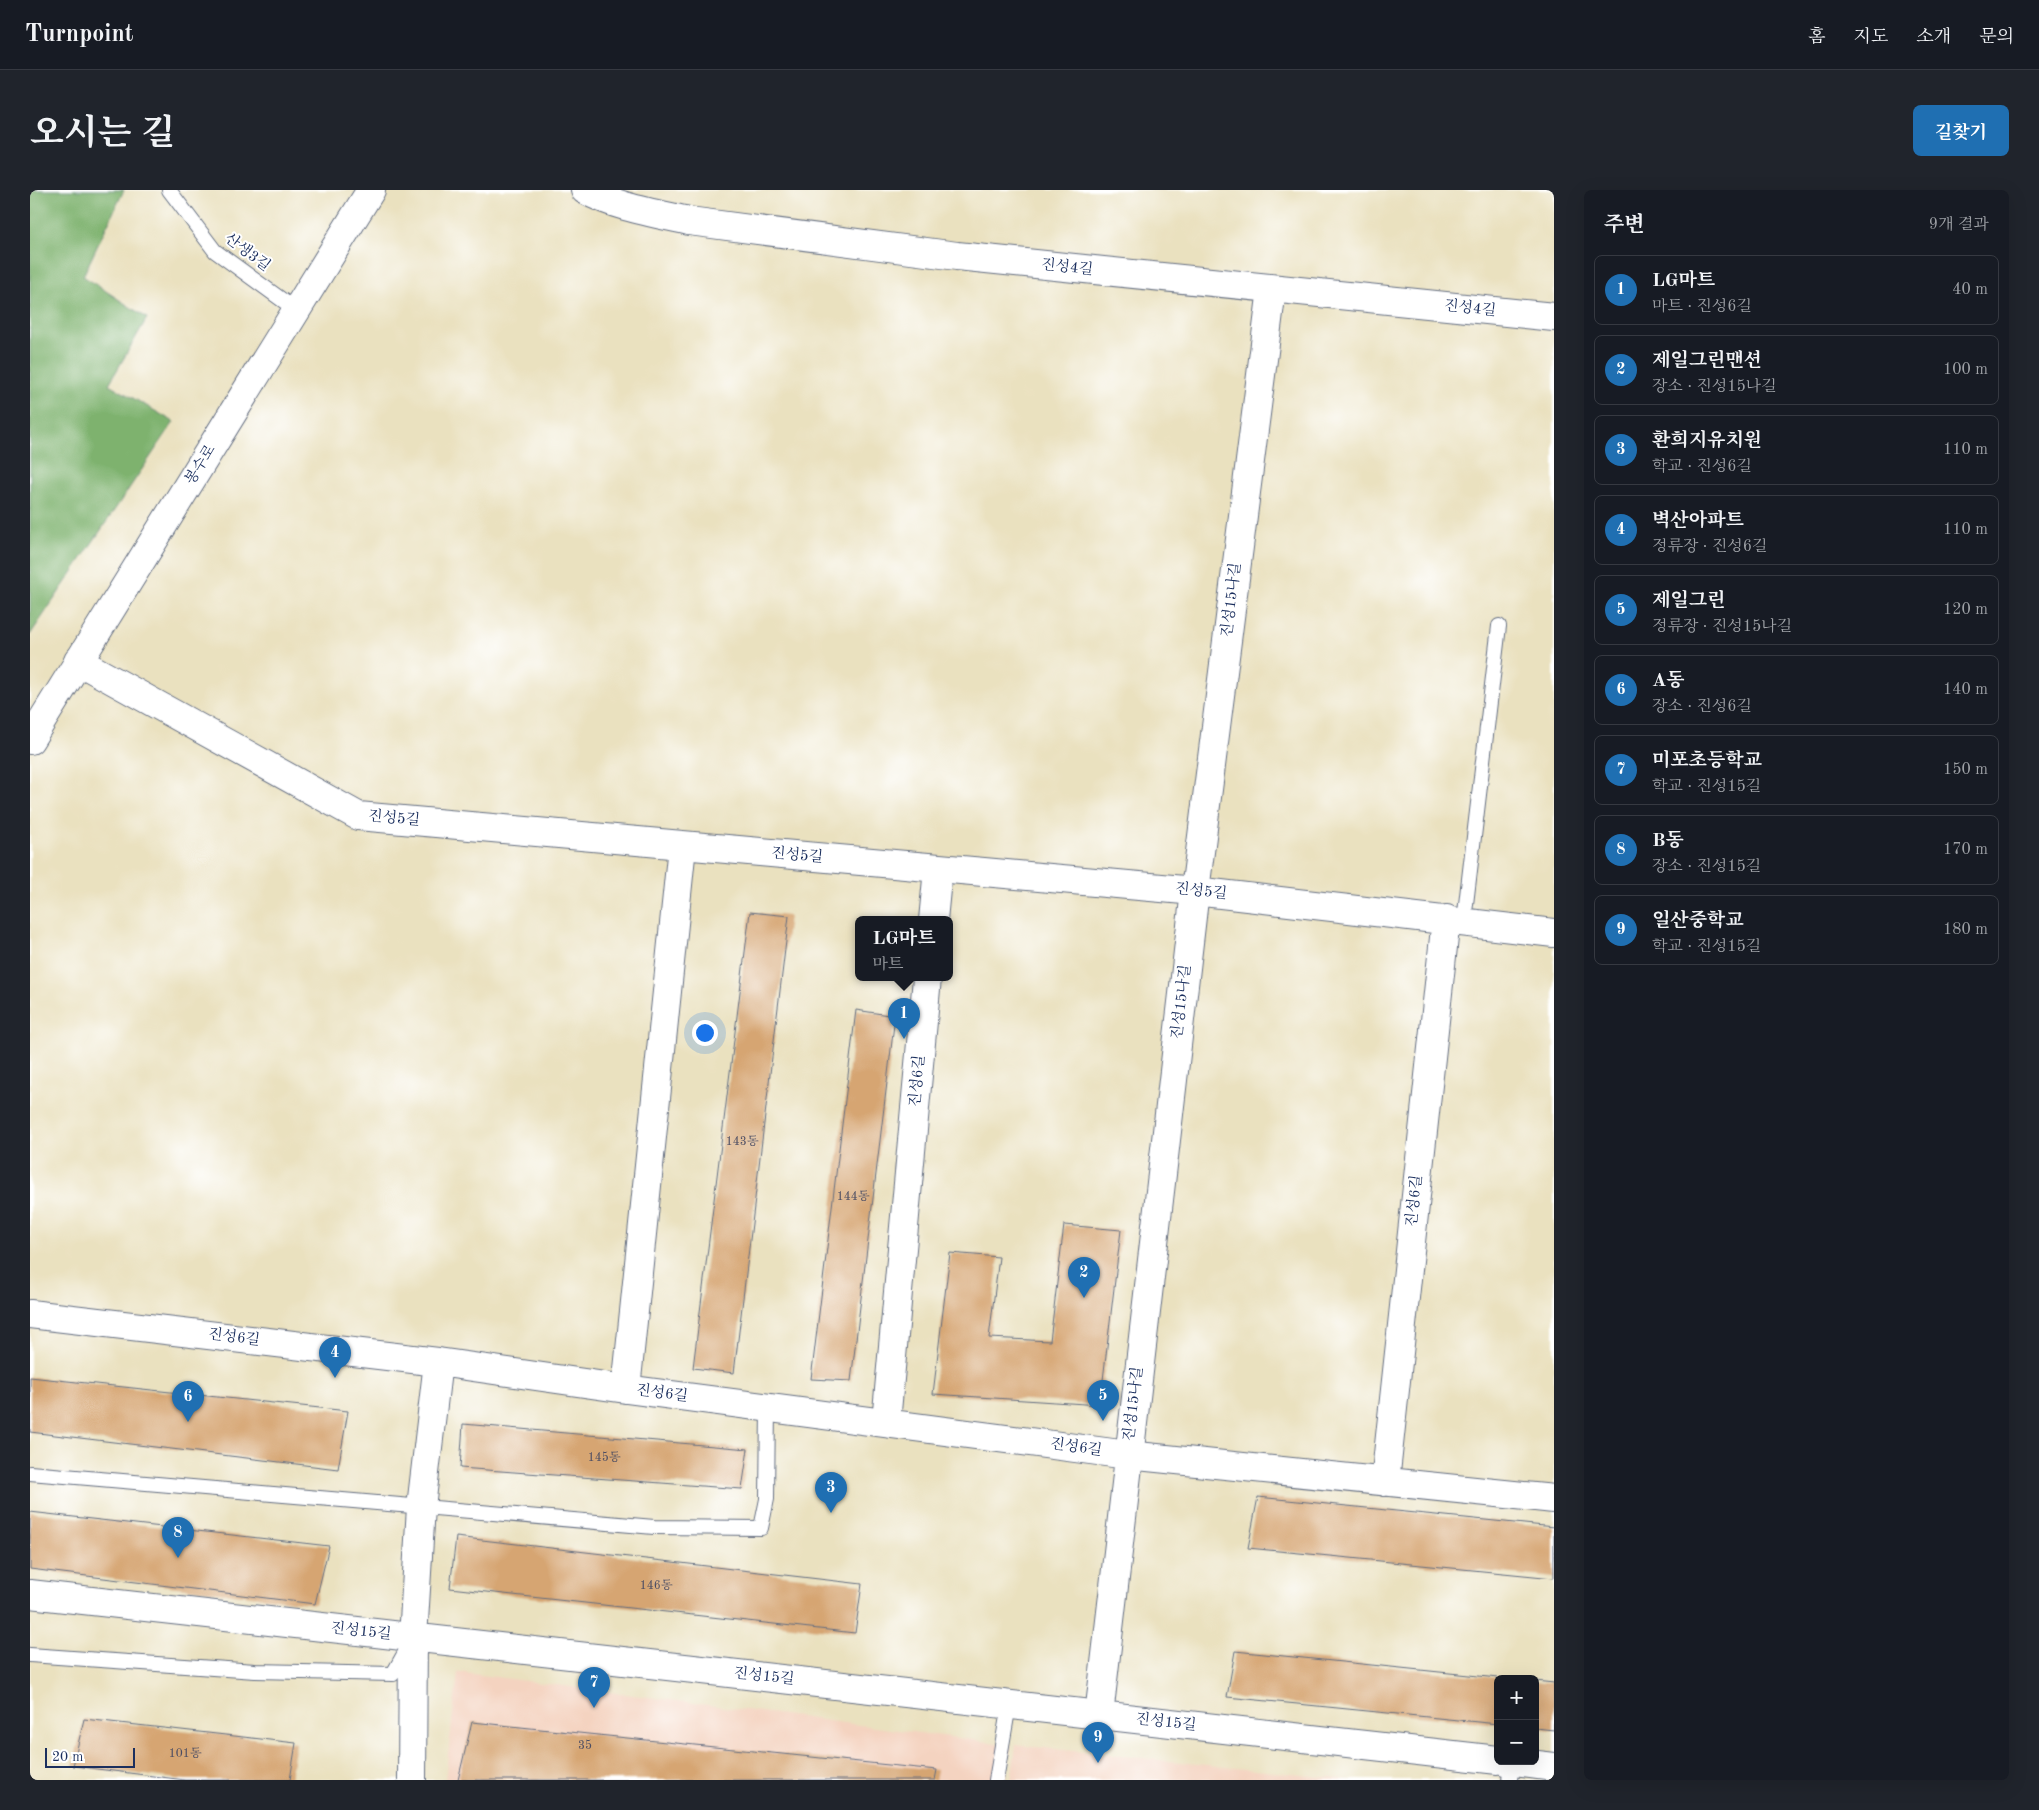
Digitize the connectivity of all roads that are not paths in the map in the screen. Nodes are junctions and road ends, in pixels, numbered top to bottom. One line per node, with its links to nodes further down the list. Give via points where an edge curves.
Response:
1 (169, 190): 5 (lane, 산생3길, via 215,251)
2 (371, 190): 5 (street, 봉수로)
3 (585, 190): 4 (street, 진성4길, via 647,211 698,222 957,256)
4 (1272, 289): 6 (street, 진성4길); 12 (street, 진성15나길)
5 (296, 310): 8 (street, 봉수로)
6 (1554, 318)
7 (1499, 626): 14 (lane)
8 (78, 661): 9 (street, 봉수로); 10 (street, 진성5길, via 358,816)
9 (30, 740)
10 (682, 846): 11 (street, 진성5길); 19 (street)
11 (938, 869): 12 (street, 진성5길); 13 (street)
12 (1195, 891): 14 (street, 진성5길); 22 (street, 진성15나길)
13 (933, 916)
14 (1455, 920): 15 (street, 진성5길); 24 (street, 진성6길)
15 (1554, 933)
16 (928, 981): 21 (street, 진성6길)
17 (30, 1314): 18 (street, 진성6길)
18 (438, 1362): 19 (street, 진성6길); 26 (street)
19 (626, 1389): 20 (street, 진성6길)
20 (768, 1406): 21 (street, 진성6길); 26 (lane, via 767,1499 761,1528 654,1527)
21 (886, 1422): 22 (street, 진성6길)
22 (1128, 1455): 24 (street, 진성6길); 31 (street, 진성15나길)
23 (30, 1473): 26 (lane)
24 (1385, 1482): 25 (street, 진성6길)
25 (1554, 1499)
26 (420, 1507): 28 (street)
27 (30, 1594): 28 (street, 진성15길)
28 (413, 1638): 29 (lane, via 393,1674 255,1671); 30 (street, 진성15길); 34 (street)
29 (30, 1654)
30 (1009, 1705): 31 (street, 진성15길); 35 (lane)
31 (1099, 1715): 32 (street, 진성15길)
32 (1506, 1766): 33 (street, 진성15길)
33 (1554, 1767)
34 (412, 1780)
35 (996, 1780)

